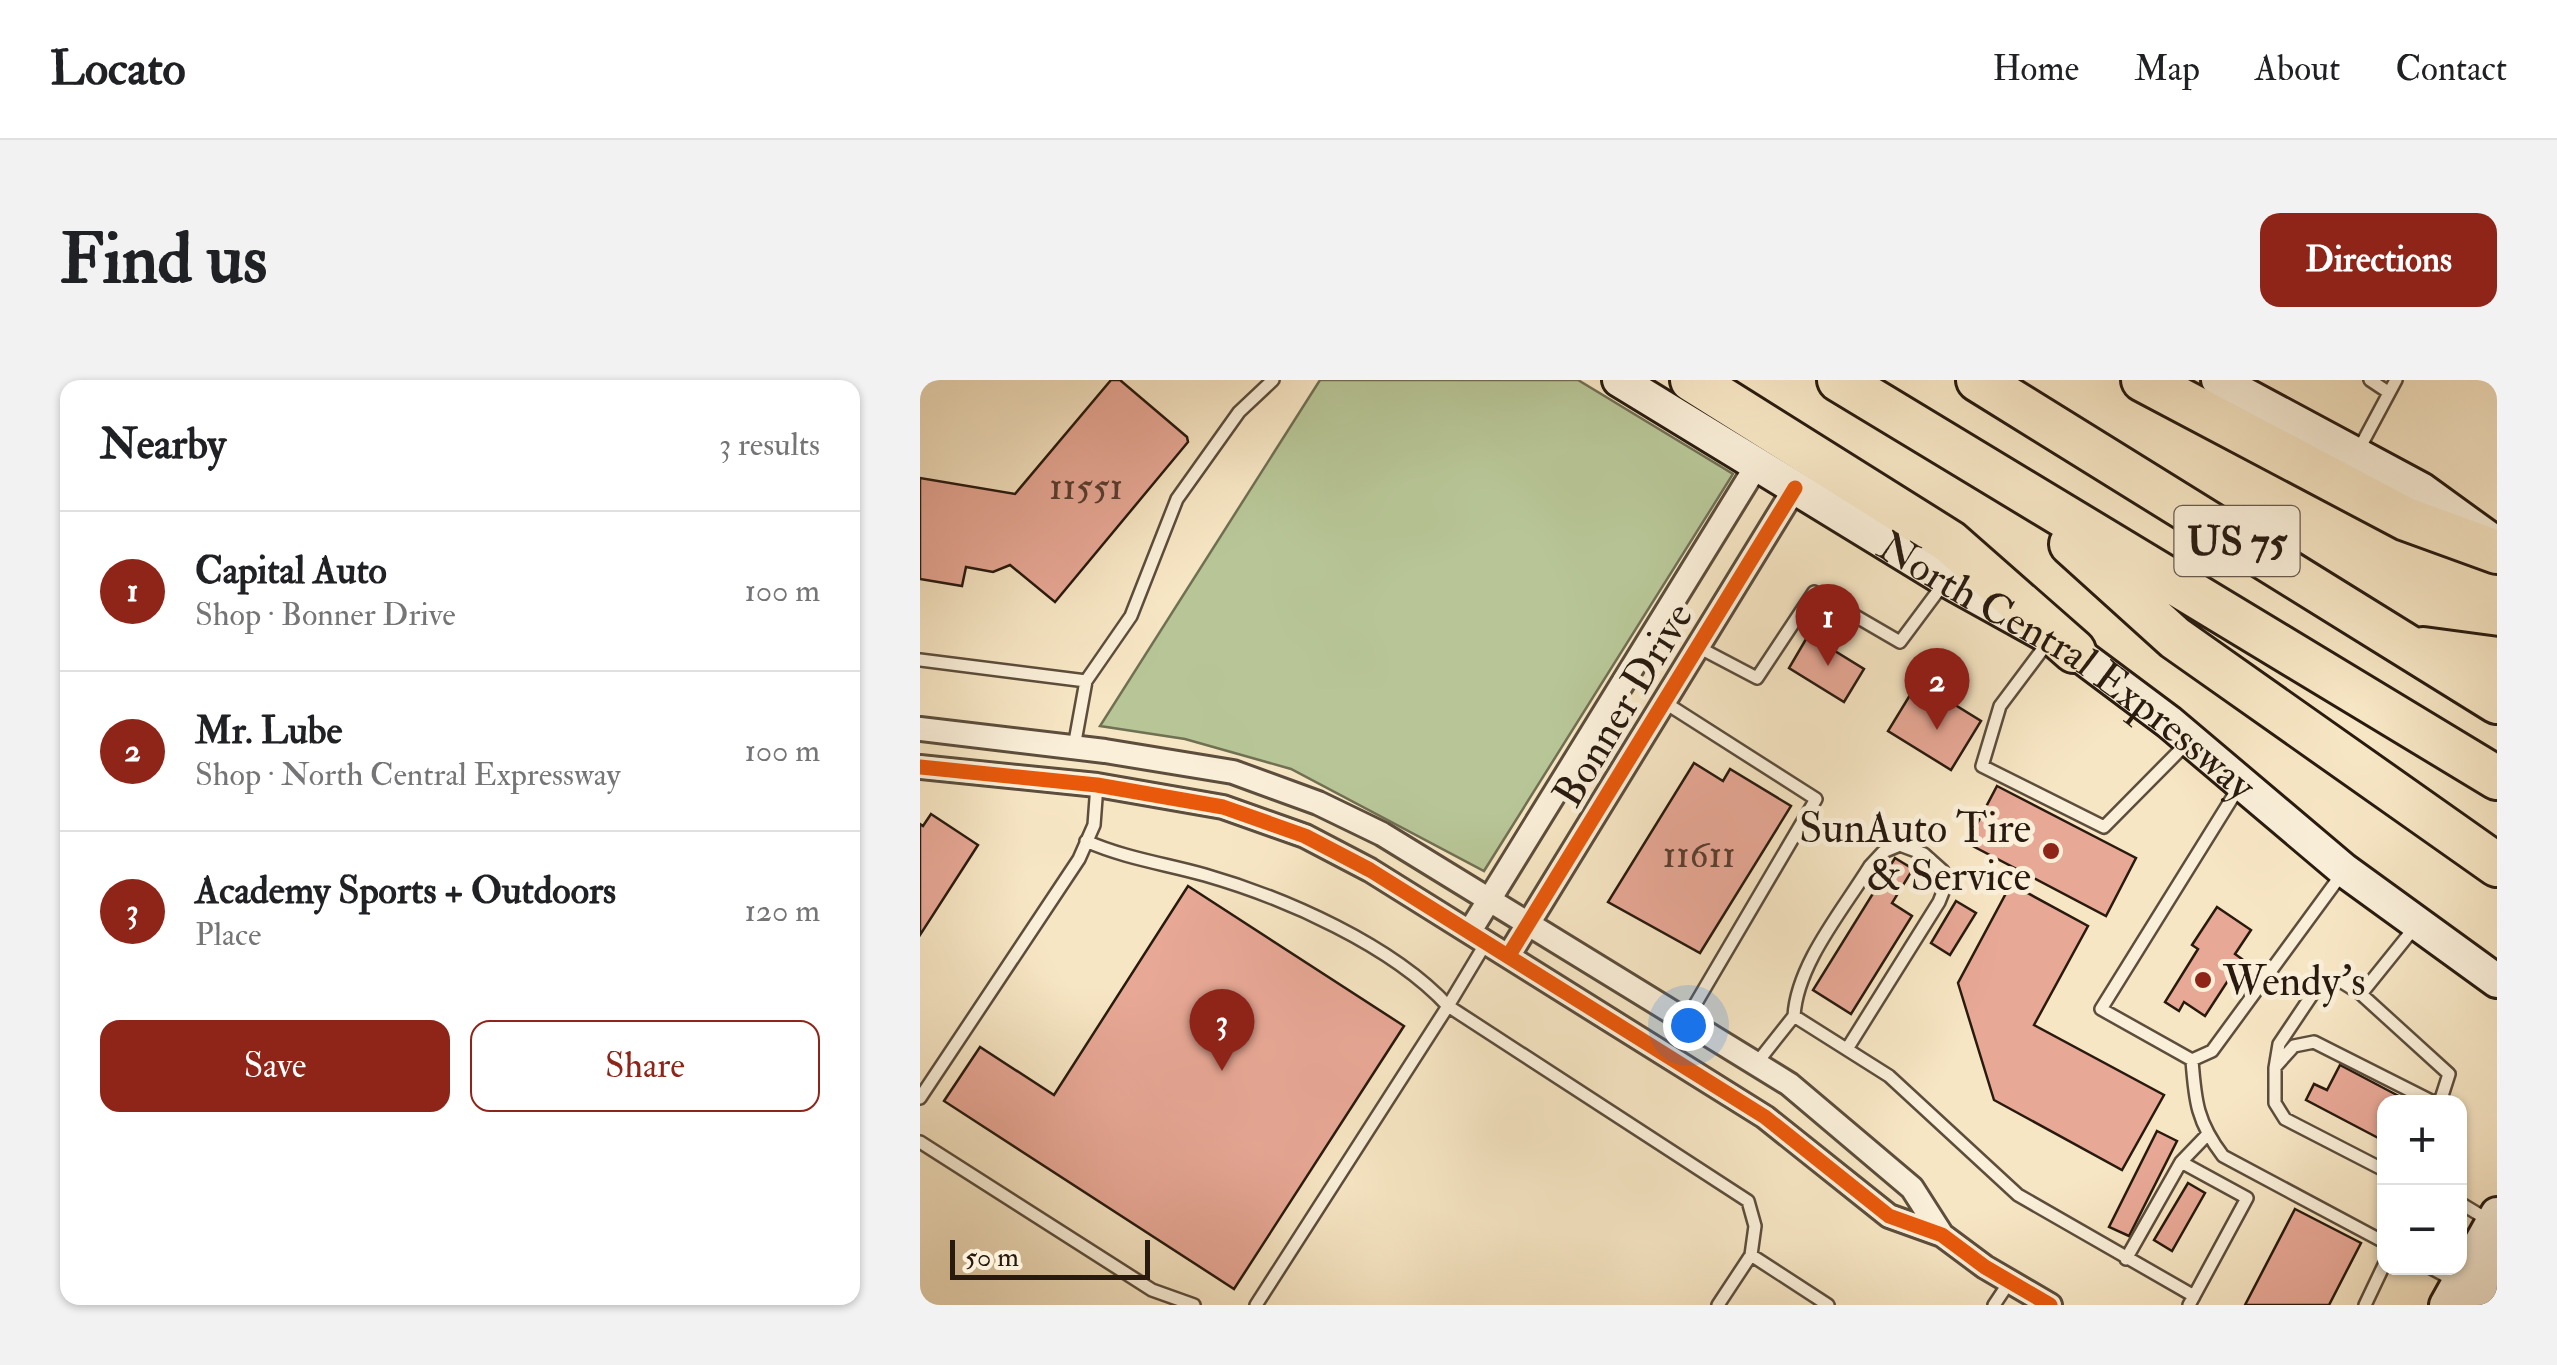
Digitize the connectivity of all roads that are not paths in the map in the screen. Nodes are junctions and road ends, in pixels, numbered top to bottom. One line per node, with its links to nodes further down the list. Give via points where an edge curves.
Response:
1 (1273, 380): 23 (lane, via 1239,412 1178,499 1131,616)
2 (1619, 380): 12 (main road, North Central Expressway)
3 (1692, 380): 18 (highway, via 1950,542)
4 (1838, 380): 13 (highway, US 75)
5 (1978, 380): 20 (highway, US 75)
6 (2142, 380): 16 (highway, via 2406,519)
7 (2218, 380): 11 (main road)
8 (2370, 380): 10 (lane)
9 (2396, 380): 10 (lane)
10 (2388, 392): 11 (lane)
11 (2356, 455): 15 (main road, via 2420,489)
12 (1756, 465): 14 (main road, North Central Expressway); 37 (street, Bonner Drive)
13 (2001, 480): 31 (highway, US 75); 35 (highway, via 2175,638)
14 (1795, 488): 17 (main road, North Central Expressway); 19 (street, Bonner Drive)
15 (2497, 544)
16 (2497, 552)
17 (1946, 580): 18 (main road, North Central Expressway); 19 (lane, via 1900,642 1814,592 1758,678)
18 (2062, 645): 27 (main road, North Central Expressway); 27 (lane, via 2000,706 1982,766 2104,828)
19 (1698, 647): 24 (street, Bonner Drive)
20 (2407, 647): 21 (highway); 25 (highway, US 75)
21 (2497, 659)
22 (920, 660): 23 (lane)
23 (1086, 681): 28 (lane)
24 (1664, 702): 38 (street, Bonner Drive); 46 (lane, via 1816,799)
25 (2497, 702)
26 (920, 729): 28 (street)
27 (2190, 740): 32 (main road, North Central Expressway)
28 (1074, 747): 29 (street)
29 (1105, 750): 33 (street); 37 (street, via 1233,772 1318,803)
30 (920, 767): 33 (street)
31 (2497, 778)
32 (2242, 784): 36 (main road, North Central Expressway); 48 (lane, via 2100,1009)
33 (1097, 785): 34 (lane); 40 (street, via 1223,807 1304,836)
34 (1086, 841): 44 (lane, via 1314,914 1424,980); 53 (lane)
35 (2497, 866)
36 (2344, 870): 39 (main road, North Central Expressway); 48 (lane, via 2212,1051)
37 (1490, 898): 38 (street); 40 (street, Bonner Drive)
38 (1530, 922): 41 (street, Bonner Drive); 46 (street)
39 (2418, 923): 42 (main road, North Central Expressway); 43 (lane)
40 (1478, 936): 41 (street); 44 (lane)
41 (1509, 955): 60 (street, via 1766,1117 1889,1216)
42 (2494, 975)
43 (2361, 994): 50 (lane, via 2342,982 2320,983 2280,1044); 52 (lane, via 2449,1074)
44 (1448, 1006): 62 (lane, via 1748,1201 1755,1226); 70 (lane)
45 (1794, 1016): 47 (lane); 47 (lane, via 1803,974 1870,866 1900,845 1924,854 1943,871 1945,887); 49 (lane)
46 (1686, 1020): 49 (street)
47 (1847, 1050): 64 (lane, via 1890,1076 2018,1195)
48 (2192, 1060): 54 (lane, via 2196,1108)
49 (1756, 1064): 60 (street, via 1912,1188)
50 (2275, 1068): 51 (lane, via 2294,1046 2314,1042); 57 (lane, via 2275,1102 2285,1118)
51 (2423, 1095)
52 (2440, 1095)
53 (920, 1098)
54 (2207, 1135): 56 (lane); 61 (lane, via 2223,1156)
55 (920, 1142): 69 (lane, via 1152,1290)
56 (2181, 1162): 64 (lane); 68 (lane, via 2247,1198)
57 (2377, 1166)
58 (2467, 1205): 59 (lane)
59 (2494, 1218): 67 (main road)
60 (1942, 1235): 66 (street)
61 (2377, 1238)
62 (1752, 1255): 71 (lane); 72 (lane)
63 (2497, 1259): 67 (main road)
64 (2126, 1260): 68 (lane)
65 (2379, 1275): 75 (lane)
66 (2010, 1281): 73 (lane); 74 (street)
67 (2452, 1290)
68 (2191, 1301)
69 (1194, 1305)
70 (1256, 1305)
71 (1718, 1305)
72 (1828, 1305)
73 (1994, 1305)
74 (2050, 1305)
75 (2365, 1305)

